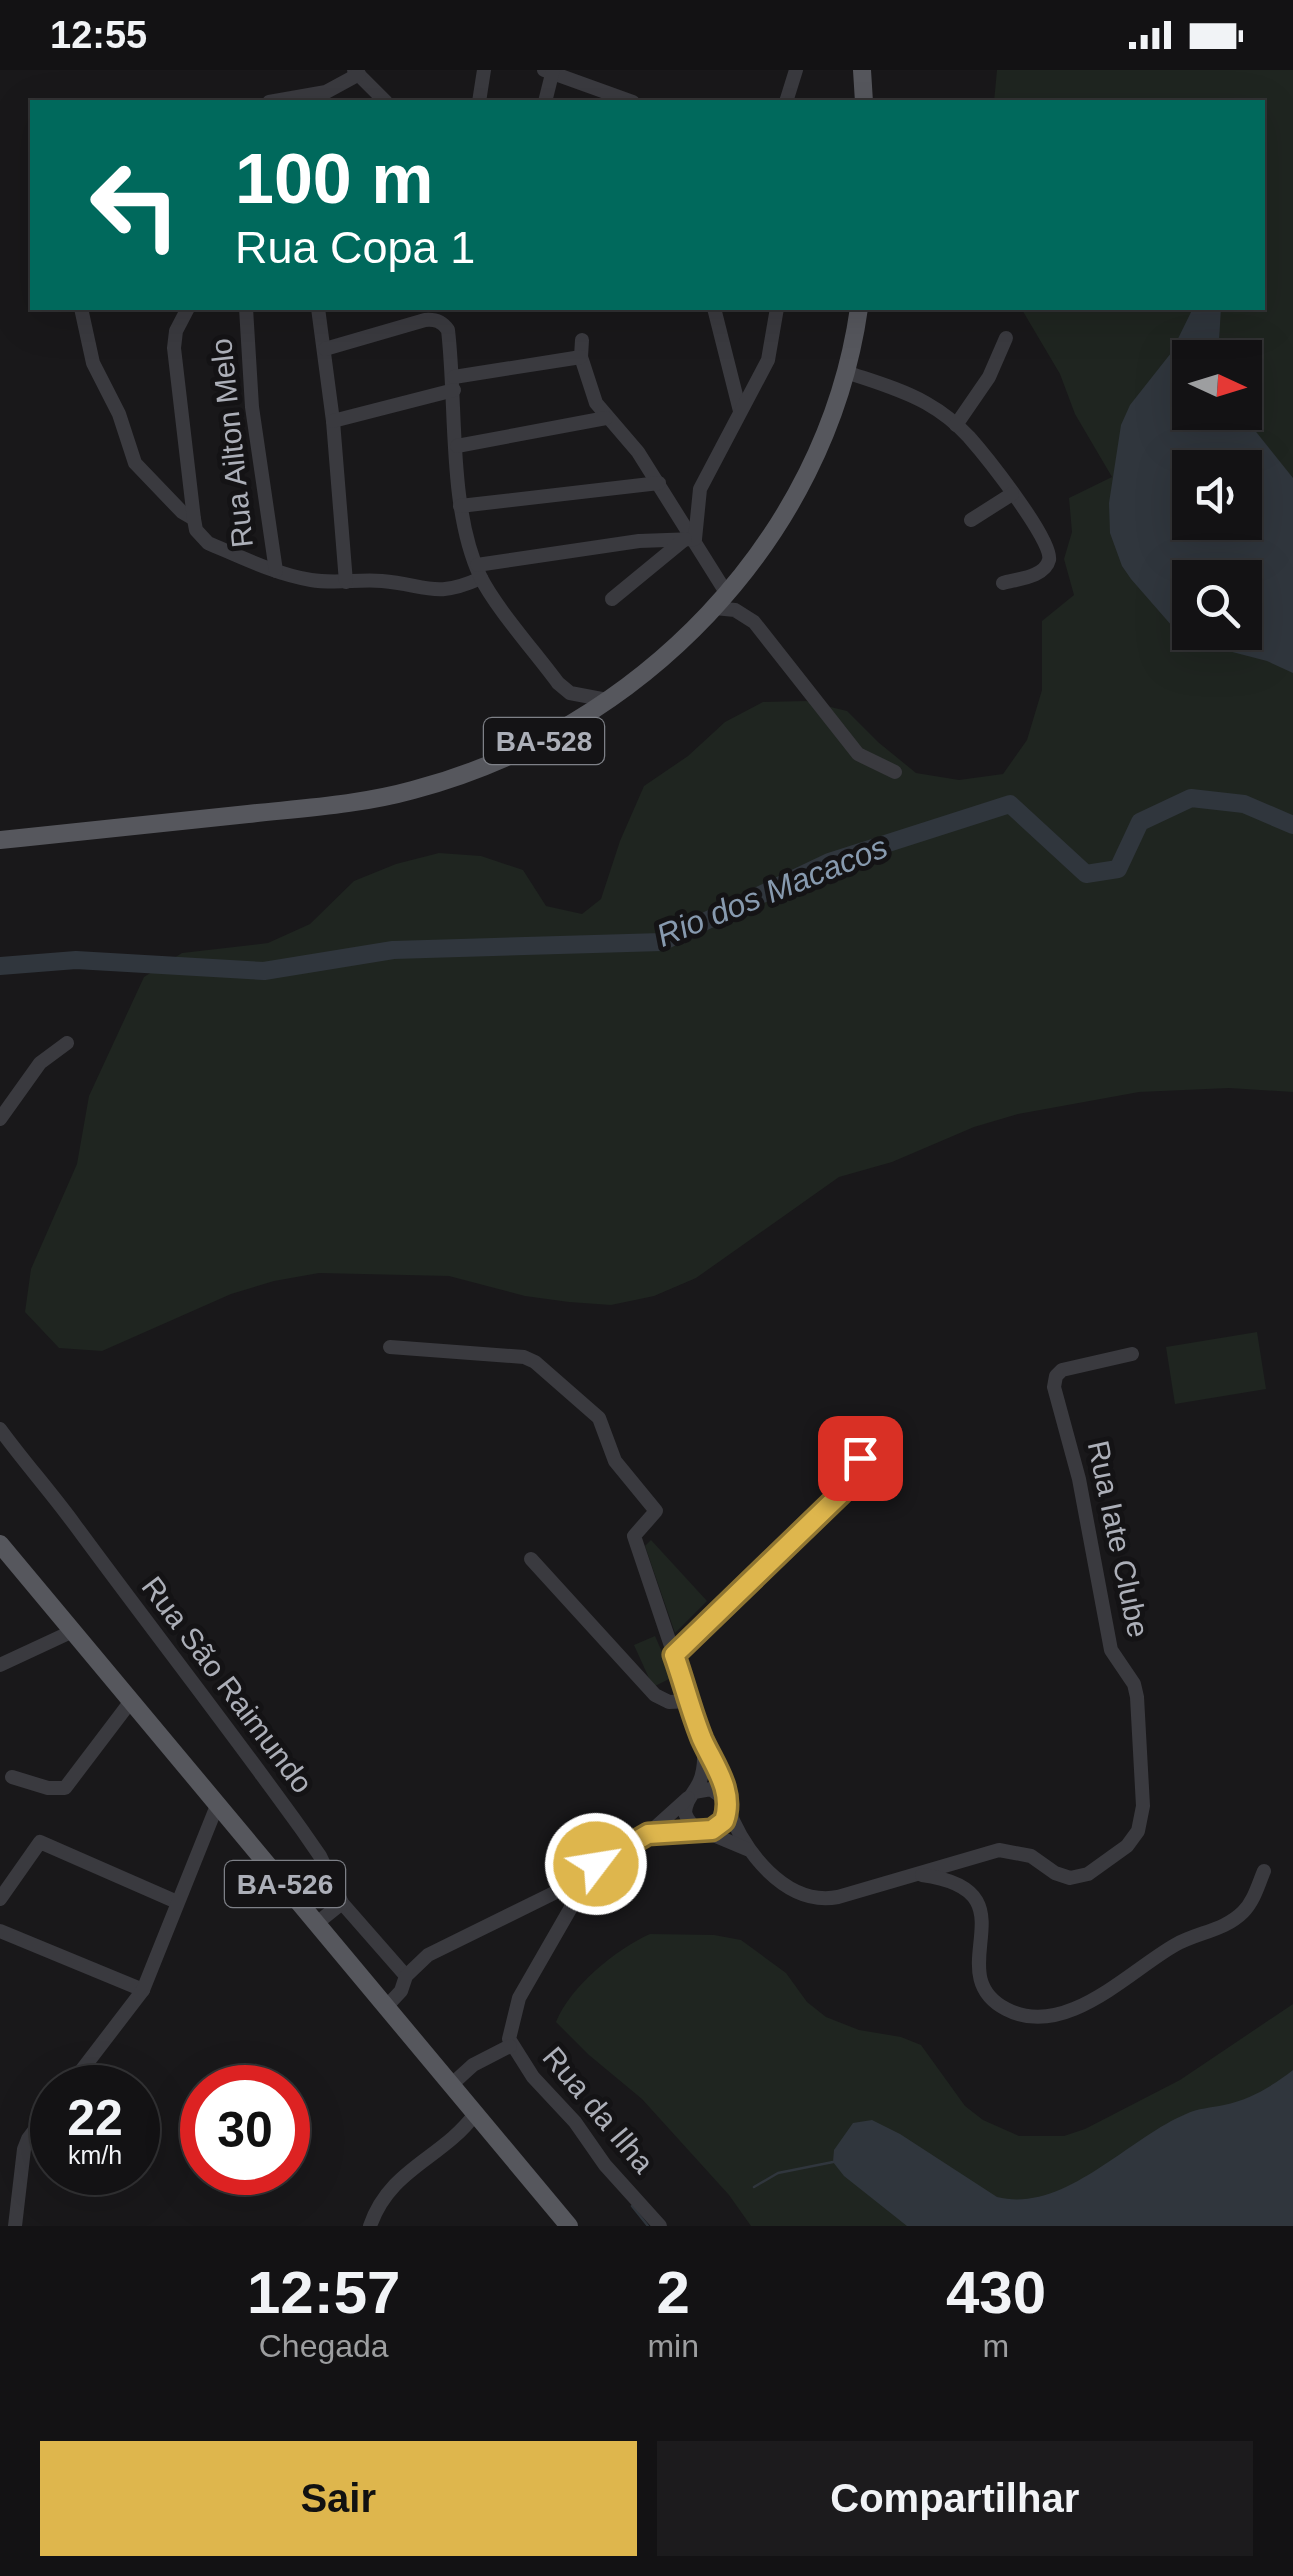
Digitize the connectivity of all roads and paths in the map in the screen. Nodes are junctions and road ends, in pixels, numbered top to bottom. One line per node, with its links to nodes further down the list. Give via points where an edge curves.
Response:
1 (484, 70): 9 (street)
2 (796, 70): 11 (street)
3 (862, 70): 12 (main road)
4 (549, 71): 6 (street); 10 (street)
5 (356, 72): 7 (street, via 326,92); 8 (street)
6 (608, 98)
7 (280, 100)
8 (384, 100)
9 (479, 100)
10 (544, 100)
11 (787, 100)
12 (864, 100)
13 (81, 310): 34 (street, via 92,363 135,463)
14 (187, 310): 34 (street, Rua Ailton Melo, via 174,348)
15 (246, 310): 37 (street, Rua Ailton Melo, via 252,407)
16 (318, 310): 22 (street)
17 (715, 310): 26 (street)
18 (777, 310): 26 (street, via 768,360)
19 (860, 310): 24 (main road, BA-528)
20 (1006, 338): 29 (street)
21 (582, 340): 23 (street)
22 (325, 349): 25 (street, via 425,320 440,322 448,330); 28 (street)
23 (581, 357): 25 (street); 27 (street)
24 (846, 372): 29 (street, via 910,395); 42 (main road, BA-528, via 819,450 779,524)
25 (454, 384): 28 (street); 30 (street)
26 (740, 411): 36 (street, via 700,489)
27 (606, 418): 30 (street); 31 (street)
28 (333, 421): 39 (street)
29 (956, 425): 32 (street)
30 (457, 446): 33 (street)
31 (659, 484): 33 (street); 36 (street)
32 (1012, 494): 35 (street); 40 (street, via 1050,552 1040,572)
33 (460, 506): 38 (street)
34 (194, 519): 37 (street, Rua Ailton Melo, via 208,543)
35 (971, 520)
36 (690, 539): 38 (street, Rua Ailton Melo, via 639,541); 41 (street); 42 (street)
37 (276, 571): 39 (street, Rua Ailton Melo)
38 (479, 571): 39 (street, Rua Ailton Melo, via 443,590); 43 (street, via 558,683 570,693)
39 (346, 582)
40 (1003, 583)
41 (612, 599)
42 (721, 601): 43 (main road, BA-528, via 646,673); 44 (street, via 754,622 858,754)
43 (607, 700): 45 (main road, BA-528, via 544,741 408,792)
44 (894, 772)
45 (0, 840)
46 (67, 1043): 47 (street, via 40,1063)
47 (0, 1119)
48 (390, 1347): 55 (street, via 536,1362 598,1418 615,1460 656,1511 634,1536)
49 (1132, 1354): 69 (street, Rua Iate Clube, via 1062,1370 1054,1387 1111,1650 1137,1697 1143,1792 1138,1830 1116,1854 1079,1877 999,1850)
50 (0, 1429): 72 (street, Rua São Raimundo, via 241,1744 320,1856)
51 (860, 1458): 55 (street, via 854,1481)
52 (0, 1544): 54 (main road, BA-526)
53 (532, 1559): 58 (street, via 655,1695)
54 (73, 1632): 56 (street); 57 (main road, BA-526)
55 (674, 1655): 58 (street)
56 (0, 1665)
57 (131, 1700): 60 (street, via 66,1788); 63 (main road, BA-526)
58 (691, 1701): 59 (street)
59 (703, 1742): 61 (street, via 704,1767); 62 (street)
60 (12, 1777)
61 (691, 1795): 62 (street, via 711,1789); 64 (street, via 685,1813); 65 (street)
62 (726, 1802): 64 (street, via 724,1821); 66 (street)
63 (218, 1803): 71 (street); 73 (main road, BA-526)
64 (702, 1830): 65 (street); 66 (street)
65 (648, 1834): 67 (street)
66 (748, 1850): 69 (street, Rua Iate Clube, via 787,1886 814,1900)
67 (596, 1864): 75 (street, via 558,1891 428,1955); 78 (street, Rua da Ilha, via 519,1998)
68 (1264, 1871): 69 (street, via 1251,1902 1233,1920 1170,1947 1094,1998 1038,2017 1004,2008 982,1980 981,1907 974,1894 953,1881)
69 (916, 1874)
70 (0, 1899): 71 (street, via 40,1842)
71 (177, 1902): 76 (street)
72 (342, 1903): 73 (street); 75 (street, Rua São Raimundo)
73 (317, 1923): 77 (main road, BA-526)
74 (0, 1931): 76 (street)
75 (406, 1976): 77 (street)
76 (143, 1990): 79 (street)
77 (386, 2007): 80 (main road, BA-526)
78 (510, 2046): 80 (street, via 473,2064); 86 (street, Rua da Ilha)
79 (86, 2065)
80 (451, 2085): 81 (main road, BA-526)
81 (475, 2114): 84 (street, via 393,2184); 85 (main road, BA-526)
82 (30, 2138): 83 (street)
83 (15, 2226)
84 (370, 2226)
85 (569, 2226)
86 (660, 2226)

